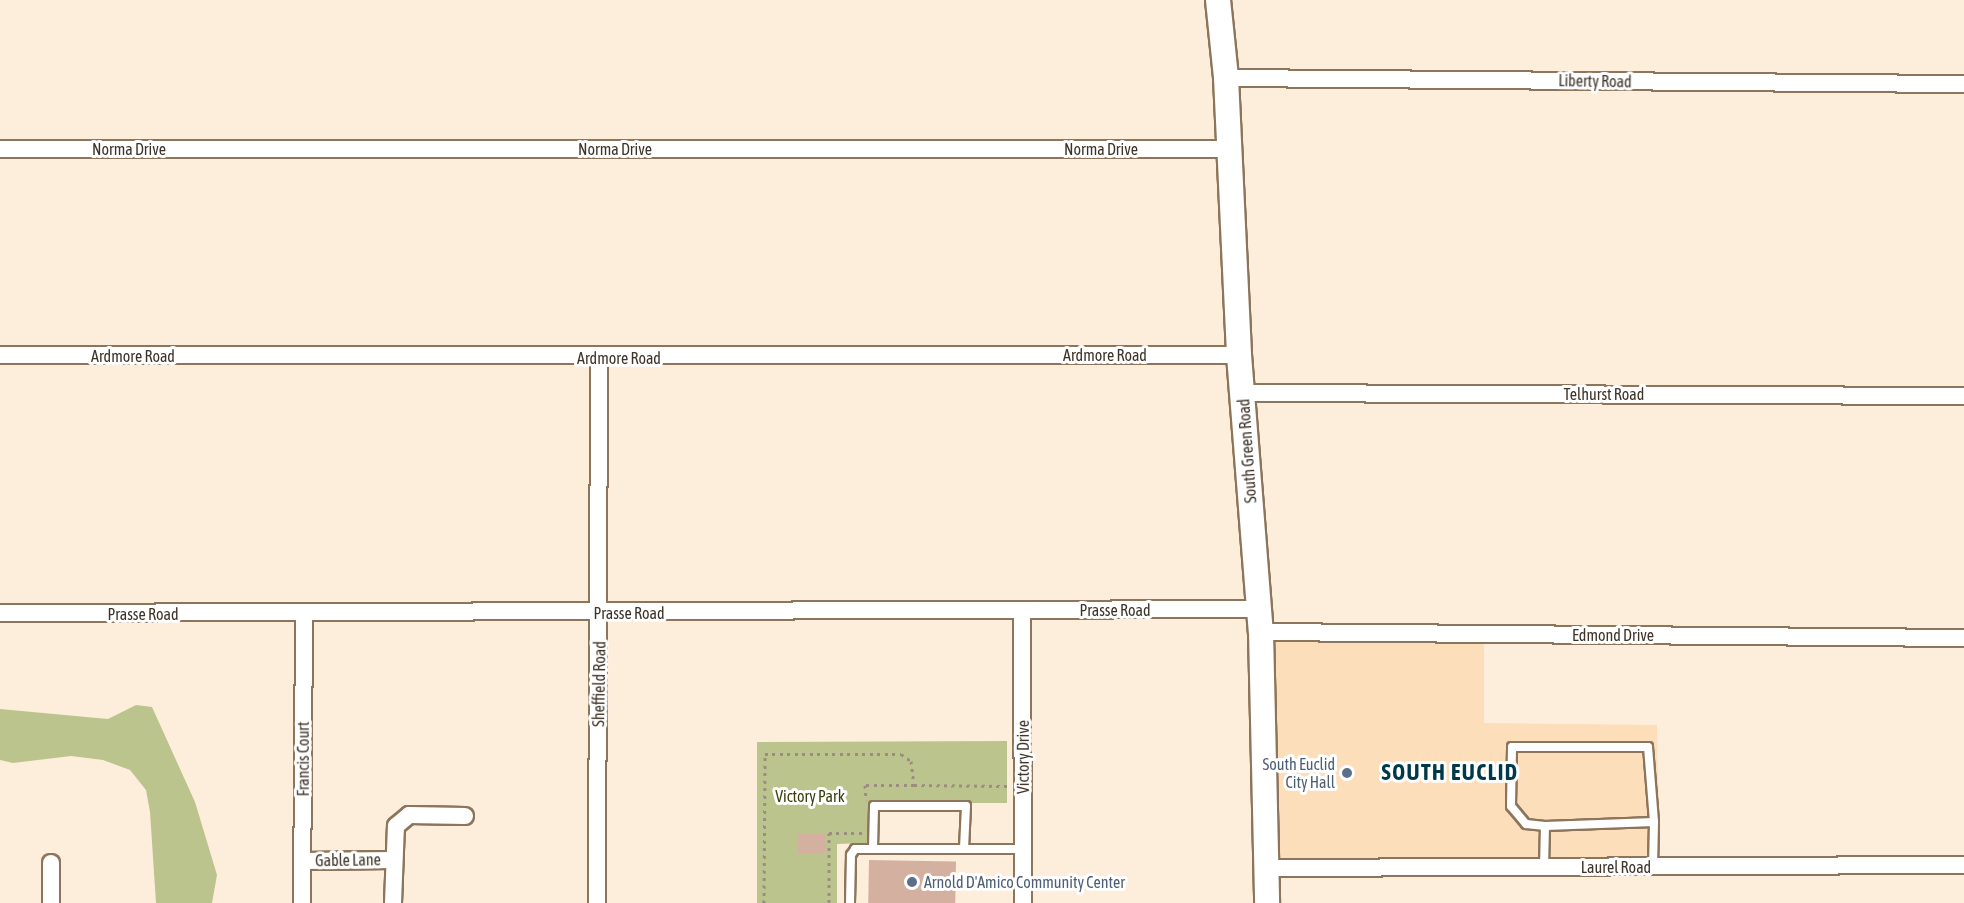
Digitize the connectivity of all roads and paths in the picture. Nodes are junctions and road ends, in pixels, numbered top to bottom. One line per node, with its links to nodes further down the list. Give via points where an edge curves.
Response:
1 (1218, 0): 2 (main road, South Green Road)
2 (1226, 78): 3 (street, Liberty Road); 5 (main road, South Green Road)
3 (1964, 84)
4 (0, 149): 5 (street, Norma Drive)
5 (1229, 149): 7 (main road, South Green Road)
6 (0, 355): 8 (street, Ardmore Road)
7 (1239, 355): 8 (street, Ardmore Road); 9 (main road, South Green Road)
8 (599, 358): 12 (street, Sheffield Road)
9 (1243, 393): 10 (street, Telhurst Road); 15 (main road, South Green Road)
10 (1964, 396)
11 (1022, 611): 12 (street, Prasse Road); 15 (street, Prasse Road); 26 (street, Victory Drive)
12 (600, 613): 14 (street, Prasse Road); 37 (street, Sheffield Road)
13 (0, 614): 14 (street, Prasse Road)
14 (304, 615): 28 (street, Francis Court)
15 (1260, 620): 16 (street, Edmond Drive); 33 (main road, South Green Road)
16 (1964, 638)
17 (914, 785): 18 (path); 19 (path, via 866,785); 38 (path, via 914,766 901,754 765,754)
18 (1006, 786)
19 (866, 809)
20 (465, 816): 27 (street, Gable Lane, via 409,815 402,819 393,830)
21 (1654, 822): 22 (lane); 22 (lane, via 1648,747 1512,747 1511,806 1526,824); 32 (lane)
22 (1545, 826): 31 (lane)
23 (866, 833): 39 (path, via 829,833)
24 (873, 848): 25 (lane); 25 (lane, via 874,806 966,806); 40 (lane, via 855,849 851,855)
25 (964, 849): 26 (lane)
26 (1023, 849): 41 (street, Victory Drive)
27 (393, 860): 28 (street, Gable Lane); 36 (street, Gable Lane)
28 (302, 861): 35 (street, Francis Court)
29 (51, 863): 34 (street)
30 (1964, 865): 32 (street, Laurel Road)
31 (1544, 867): 32 (street, Laurel Road); 33 (street, Laurel Road)
32 (1653, 867)
33 (1267, 868): 42 (main road, South Green Road)
34 (51, 903)
35 (302, 903)
36 (393, 903)
37 (597, 903)
38 (764, 903)
39 (829, 903)
40 (850, 903)
41 (1023, 903)
42 (1267, 903)

